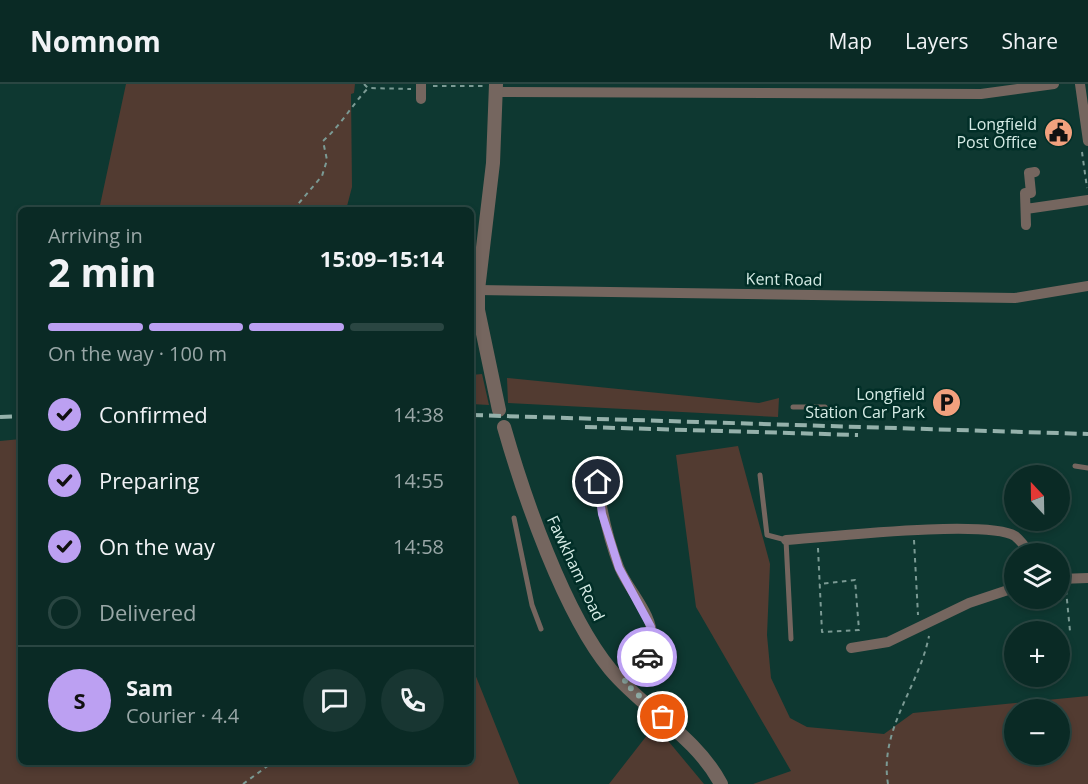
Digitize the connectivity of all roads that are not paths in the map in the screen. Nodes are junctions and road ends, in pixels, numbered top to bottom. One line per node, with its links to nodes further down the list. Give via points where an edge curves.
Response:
1 (1054, 84): 4 (street)
2 (1080, 84): 5 (street)
3 (496, 87): 4 (street, via 958,94); 11 (street, via 493,163)
4 (1006, 88)
5 (1088, 135)
6 (1035, 172): 8 (street, via 1029,173 1031,193 1025,193)
7 (1088, 200): 8 (street)
8 (1026, 209): 9 (street)
9 (1026, 225)
10 (1088, 286): 11 (street, Kent Road, via 1015,298)
11 (478, 290): 12 (street)
12 (475, 310): 15 (street)
13 (793, 407): 14 (lane)
14 (825, 407)
15 (499, 410)
16 (504, 427): 30 (street, Fawkham Road, via 556,572 581,623 610,669)
17 (1076, 466): 18 (lane)
18 (1088, 468)
19 (760, 475): 22 (lane, via 767,535)
20 (598, 482): 30 (street, via 602,514 619,568 651,627 653,640 650,653)
21 (514, 518): 27 (lane, via 532,605)
22 (786, 540): 23 (street, via 990,529 1014,536); 28 (lane)
23 (1020, 543)
24 (1088, 578): 25 (street)
25 (1070, 579)
26 (1004, 591): 29 (street, via 969,603 888,642)
27 (541, 629)
28 (790, 639)
29 (851, 648)
30 (624, 682): 31 (street, Fawkham Road, via 686,739)
31 (721, 784)

